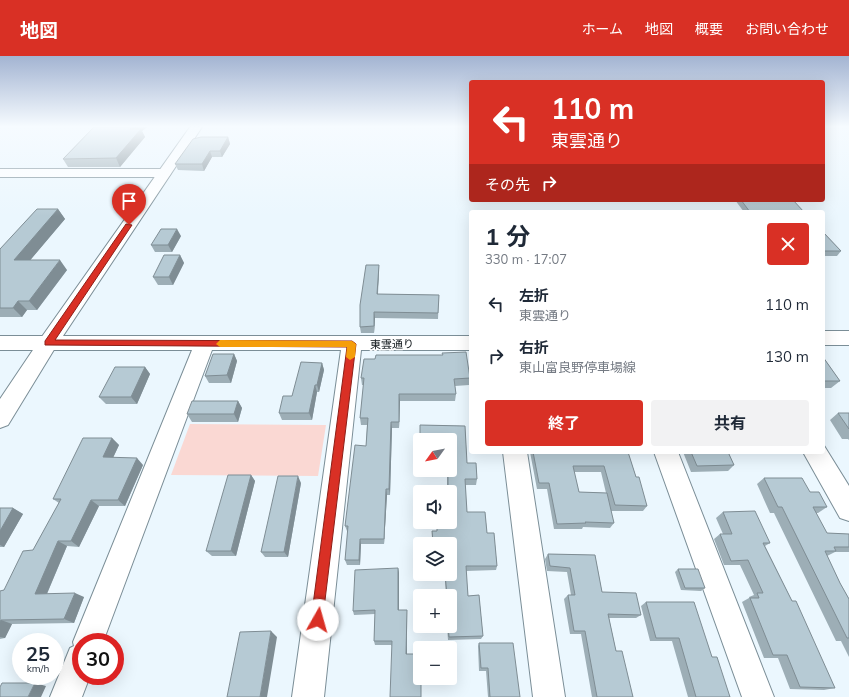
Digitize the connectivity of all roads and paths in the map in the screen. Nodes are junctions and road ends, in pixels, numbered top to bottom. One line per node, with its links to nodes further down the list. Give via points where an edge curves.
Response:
1 (175, 157): 3 (main road)
2 (0, 172): 3 (street)
3 (164, 173): 7 (main road)
4 (825, 338): 5 (street)
5 (849, 338)
6 (0, 343): 7 (street, 東雲通り)
7 (48, 343): 9 (street, 東雲通り); 11 (main road)
8 (469, 343): 10 (street, 東雲通り)
9 (204, 344): 10 (street, 東雲通り); 16 (street)
10 (352, 344): 19 (street)
11 (0, 418)
12 (515, 454): 20 (street)
13 (667, 454): 21 (street)
14 (816, 454): 15 (street)
15 (849, 509)
16 (92, 633)
17 (72, 682): 18 (street)
18 (66, 697)
19 (308, 697)
20 (549, 697)
21 (758, 697)

